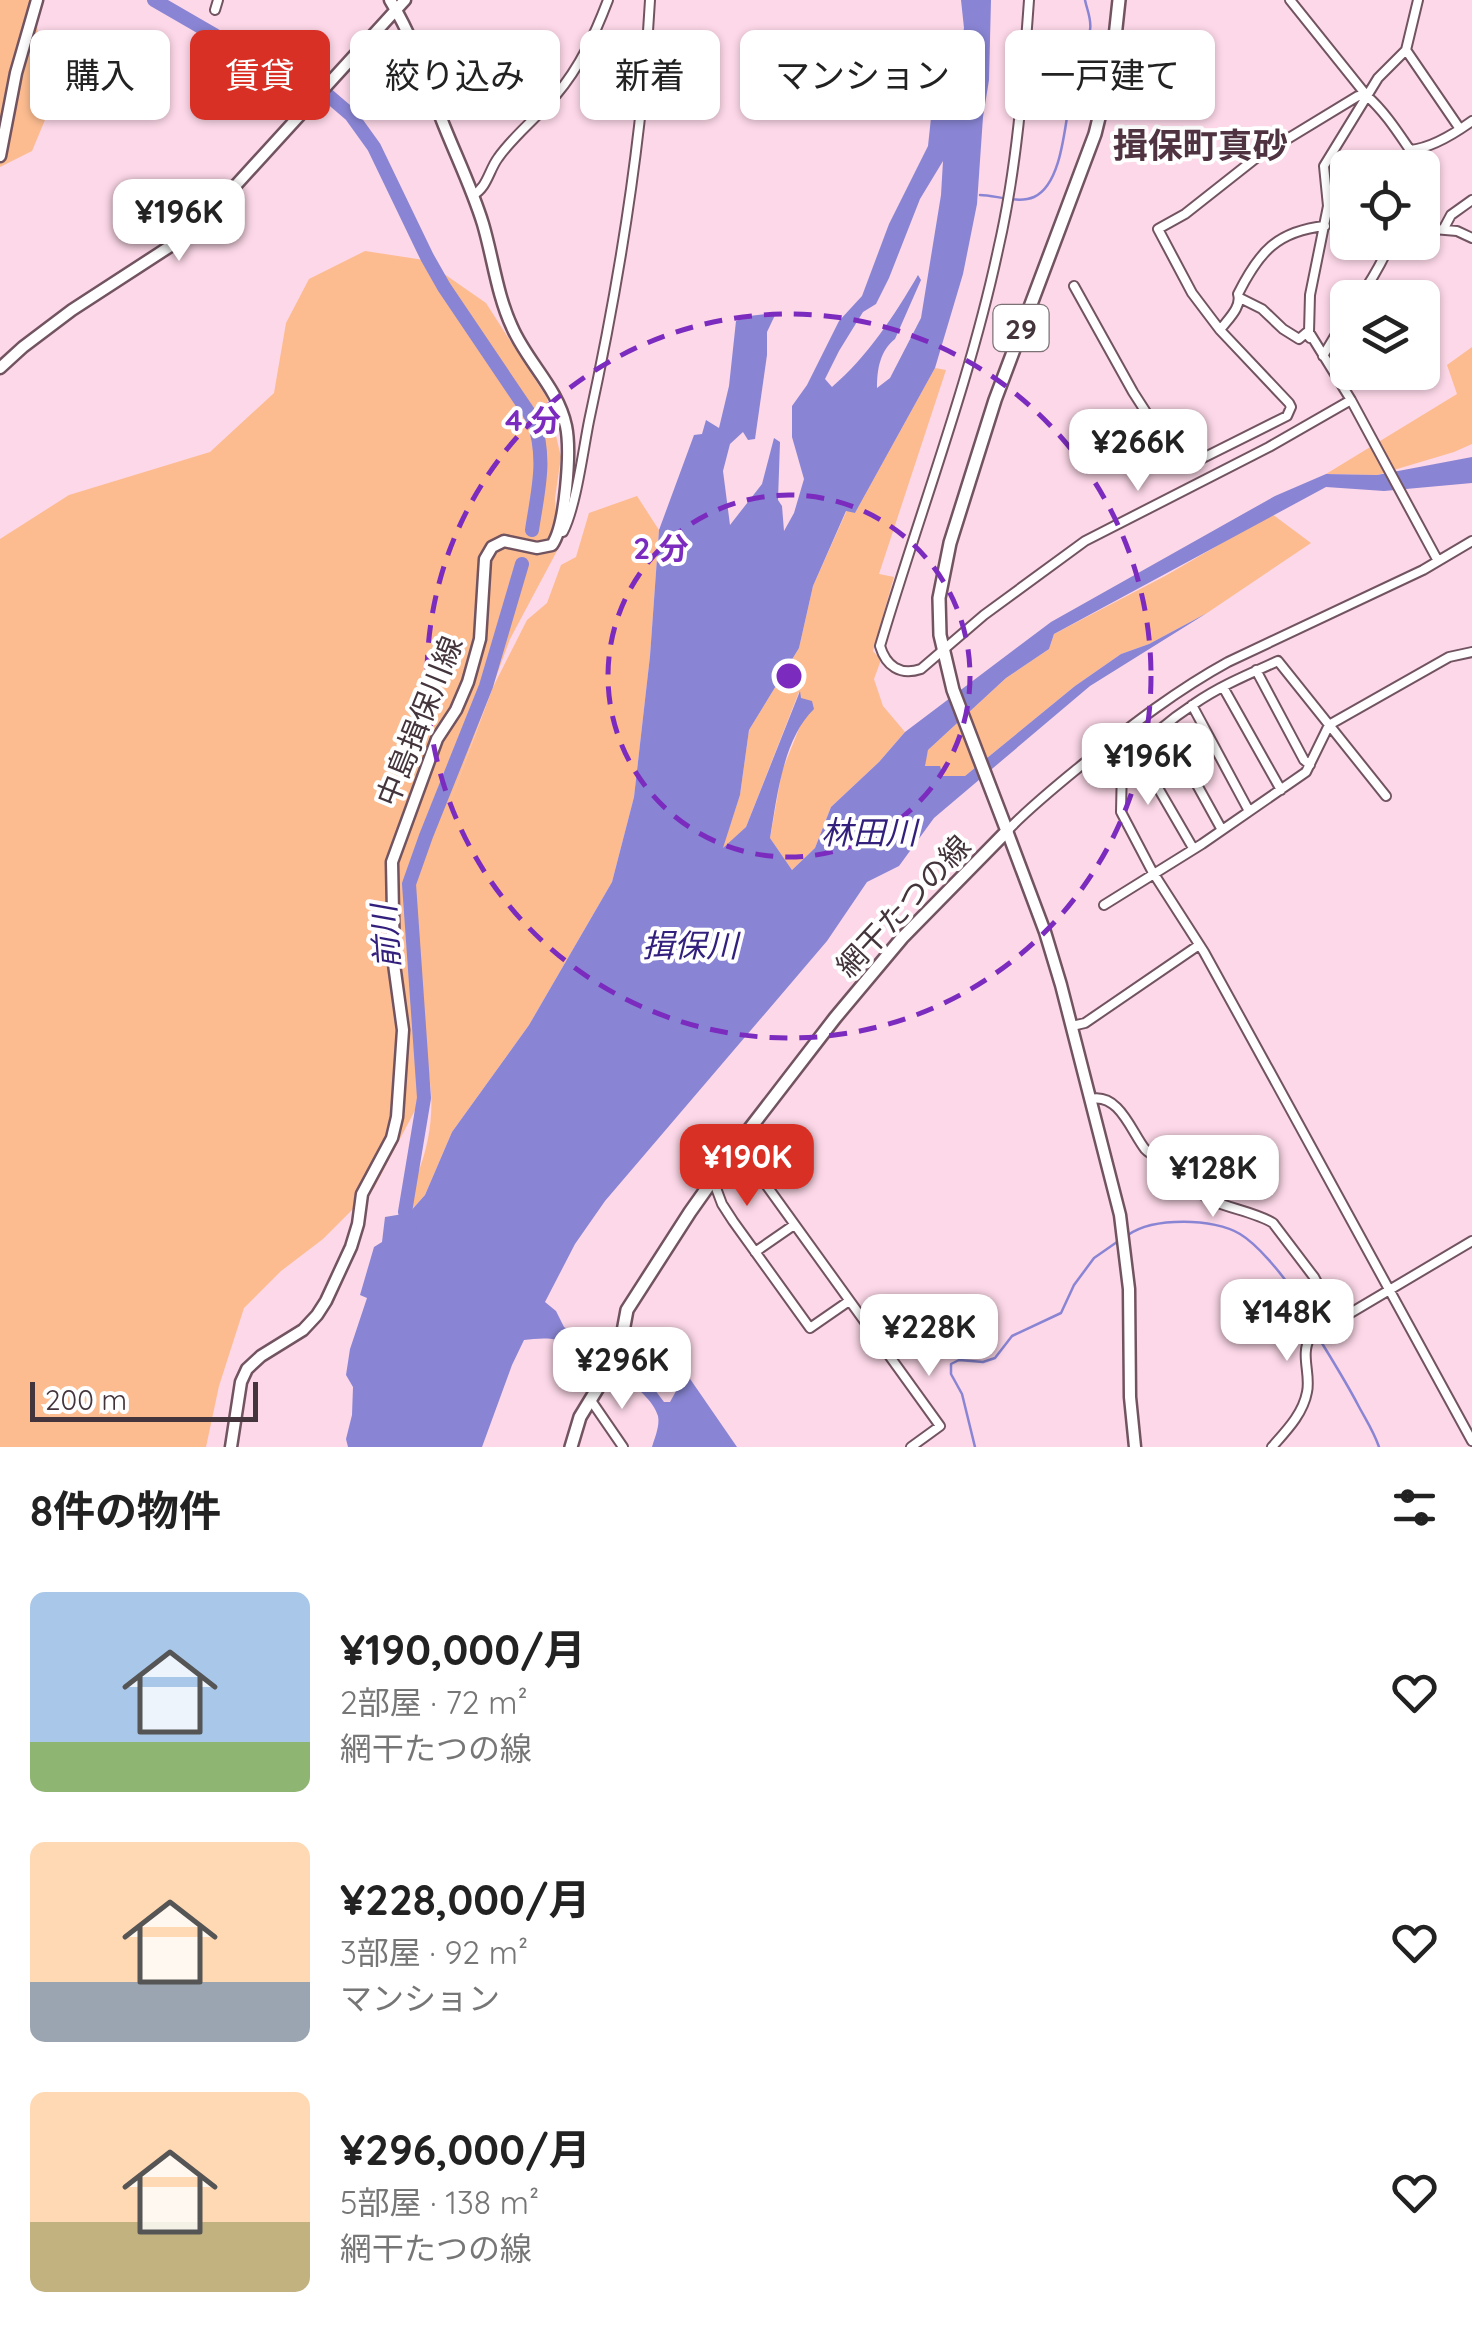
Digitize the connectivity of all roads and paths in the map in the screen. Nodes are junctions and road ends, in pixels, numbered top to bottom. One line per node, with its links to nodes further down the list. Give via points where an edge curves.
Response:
1 (37, 0): 14 (main road)
2 (405, 0): 9 (main road)
3 (608, 0): 15 (street, via 574,71)
4 (650, 0): 28 (street, via 614,296 566,525)
5 (1029, 0): 31 (street, via 999,248 968,371 880,646 892,668 910,672)
6 (1119, 0): 31 (main road, 網干たつの線 / 29, via 1112,65 1094,134 950,543 939,598)
7 (1290, 0): 11 (street)
8 (1418, 0): 10 (street)
9 (393, 5): 15 (main road); 26 (main road, via 216,207)
10 (1406, 50): 11 (street); 13 (street)
11 (1366, 96): 13 (street, via 1410,150); 17 (street, via 1324,166); 23 (street, via 1256,158 1158,229)
12 (1472, 121): 13 (street)
13 (1460, 129)
14 (0, 156)
15 (473, 195): 28 (main road, via 511,326 565,420 569,458)
16 (1472, 200): 19 (street)
17 (1325, 226): 22 (street, via 1275,241 1251,268); 25 (street, via 1308,332)
18 (1440, 228): 19 (street)
19 (1444, 228): 20 (street)
20 (1472, 238)
21 (1074, 286): 23 (street, via 1180,465 1290,412 1289,403)
22 (1240, 298): 23 (street); 25 (street, via 1299,339 1306,333)
23 (1220, 330)
24 (1330, 342): 25 (street)
25 (1322, 355): 27 (street)
26 (0, 368)
27 (1351, 400): 30 (street); 31 (street, via 1086,541 984,615)
28 (558, 532): 61 (main road, 中島揖保川線, via 547,547 504,541 485,559 480,639 468,682 437,739 392,862 403,1030 392,1138 362,1194 351,1247 326,1301 302,1330 247,1369)
29 (1472, 542): 30 (street)
30 (1438, 561): 43 (street, via 1198,678)
31 (944, 655): 43 (main road, 網干たつの線 / 29)
32 (1471, 655): 36 (street, via 1449,658)
33 (1256, 670): 34 (street); 36 (street, via 1278,660); 39 (street)
34 (1223, 687): 35 (street); 40 (street)
35 (1192, 705): 37 (street); 42 (street)
36 (1328, 725): 39 (street); 41 (street)
37 (1165, 727): 38 (street); 44 (street)
38 (1136, 750): 45 (street); 46 (street, via 1122,765 1121,812)
39 (1310, 765): 40 (street)
40 (1281, 790): 42 (street)
41 (1386, 796)
42 (1249, 811): 44 (street)
43 (1006, 828): 49 (main road); 52 (main road, 網干たつの線, via 835,1018)
44 (1222, 830): 45 (street)
45 (1193, 848): 46 (street)
46 (1154, 873): 47 (street); 48 (street)
47 (1104, 905)
48 (1199, 945): 49 (street); 56 (street)
49 (1072, 1026): 50 (main road)
50 (1091, 1100): 58 (street, via 1108,1100 1146,1150 1210,1200 1272,1223); 65 (main road, via 1120,1215)
51 (758, 1175): 53 (street)
52 (713, 1180): 55 (street); 59 (main road, 網干たつの線, via 634,1296 620,1354)
53 (794, 1225): 55 (street); 57 (street)
54 (1472, 1242): 56 (street)
55 (755, 1252): 57 (street, via 810,1328)
56 (1388, 1290): 58 (street); 60 (street)
57 (849, 1301): 64 (street, via 940,1426)
58 (1337, 1319): 66 (street, via 1304,1347 1308,1390)
59 (590, 1399): 62 (main road, 網干たつの線); 63 (street)
60 (1472, 1441)
61 (231, 1447)
62 (570, 1447)
63 (623, 1447)
64 (911, 1447)
65 (1136, 1447)
66 (1272, 1447)

